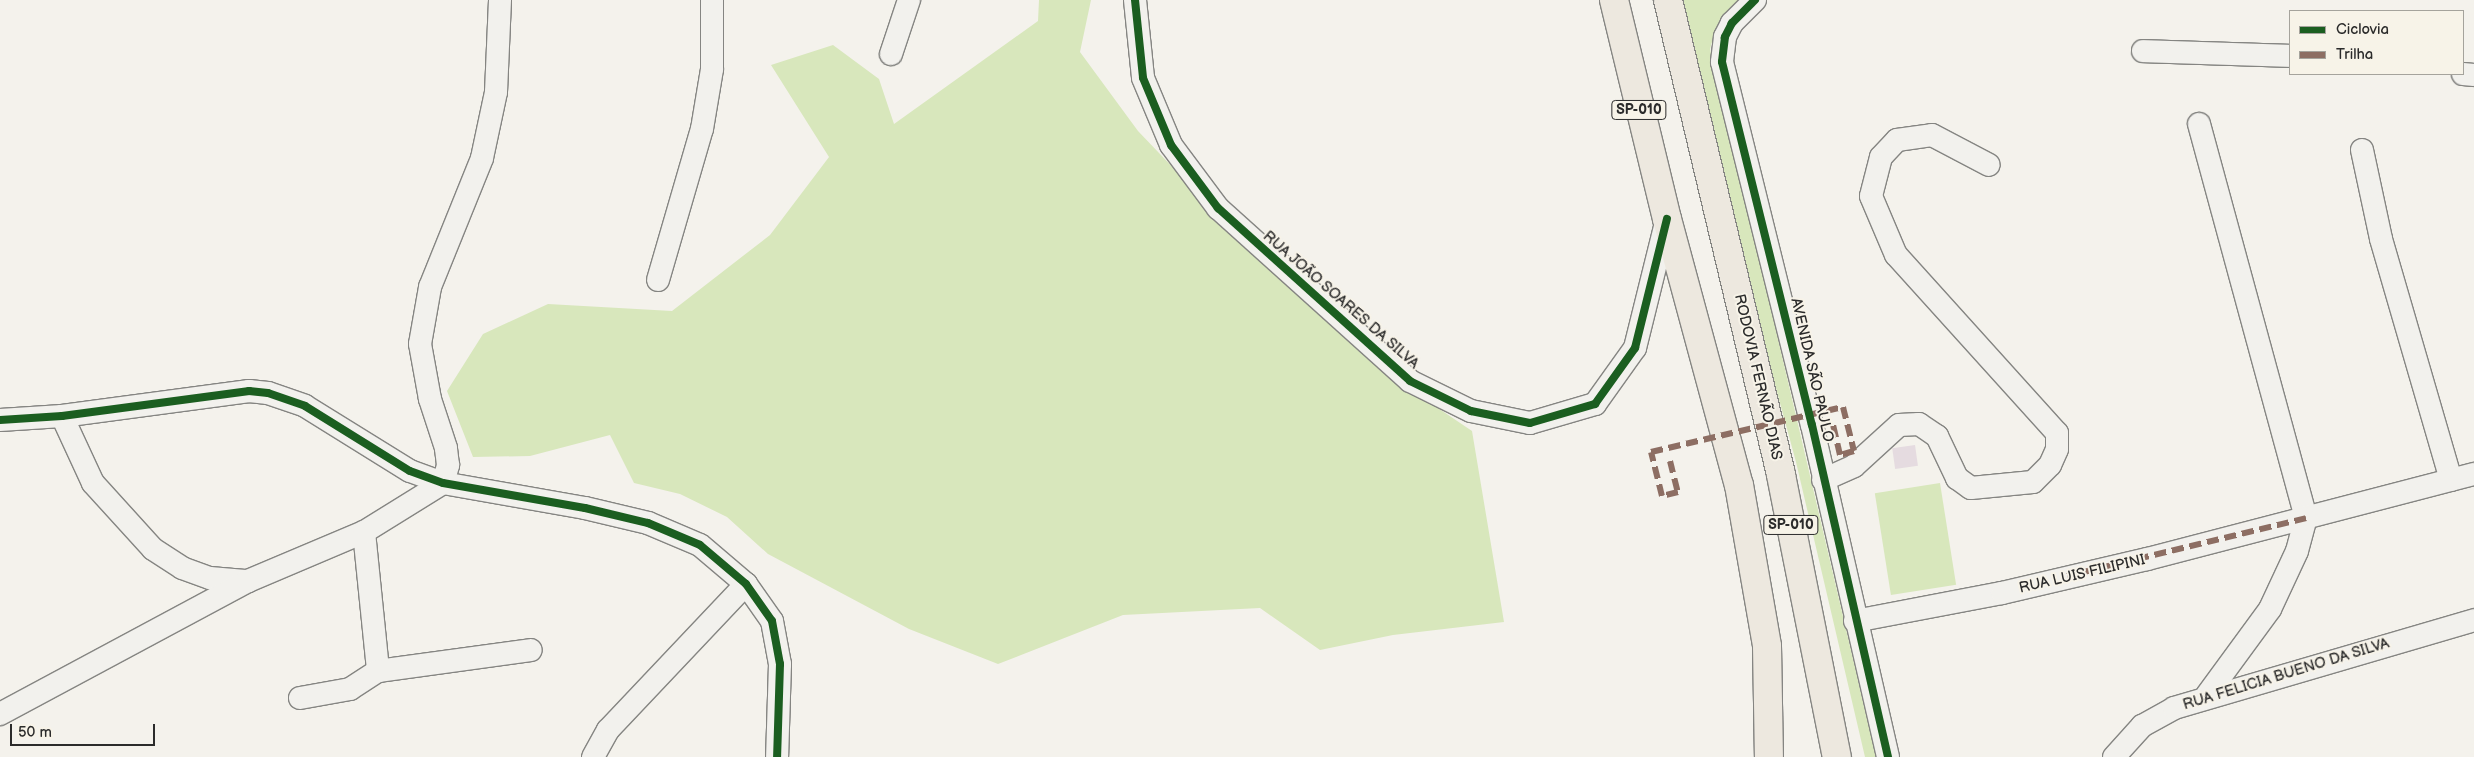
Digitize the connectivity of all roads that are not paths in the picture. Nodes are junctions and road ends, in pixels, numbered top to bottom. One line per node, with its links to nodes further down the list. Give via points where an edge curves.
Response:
1 (500, 0): 21 (street, via 496,92 482,158 430,287 421,334 430,399 446,448 448,466)
2 (712, 0): 15 (street, via 712,69 702,129)
3 (909, 0): 9 (street)
4 (1134, 0): 14 (street, RUA JOÃO SOARES DA SILVA, via 1142,78 1172,145 1218,208 1410,381 1471,411 1530,423 1595,404 1634,348)
5 (1614, 0): 14 (highway, SP-010)
6 (1668, 0): 36 (highway, RODOVIA FERNÃO DIAS / SP-010, via 1781,475)
7 (1754, 0): 19 (street, AVENIDA SÃO PAULO, via 1732,23 1724,42 1722,62)
8 (2143, 51): 10 (street)
9 (891, 54)
10 (2289, 56)
11 (2199, 124): 22 (street)
12 (2362, 150): 20 (street, via 2381,239)
13 (1990, 164): 19 (street, via 1932,135 1897,140 1881,158 1871,196 1896,255 2057,433 2057,449 2050,465 2033,482 1971,488 1957,478 1936,436 1920,424 1899,425 1854,466)
14 (1667, 218): 35 (highway, SP-010, via 1739,485 1767,646)
15 (658, 280)
16 (62, 416): 17 (street); 21 (street, via 248,391 268,393 305,406 410,471); 24 (street, via 93,483 153,549 182,568 210,578)
17 (0, 420)
18 (2474, 474): 20 (street, RUA LUIS FILIPINI)
19 (1823, 480): 27 (street, AVENIDA SÃO PAULO)
20 (2451, 480): 22 (street, RUA LUIS FILIPINI)
21 (443, 483): 23 (street); 25 (street, via 648,522 700,545)
22 (2306, 518): 27 (street, RUA LUIS FILIPINI, via 2067,576); 30 (street, via 2297,550 2270,609)
23 (364, 532): 24 (street); 29 (street)
24 (248, 581): 32 (street)
25 (746, 584): 33 (street, via 608,730); 34 (street, via 772,621 780,664)
26 (2474, 620): 30 (street, RUA FELICIA BUENO DA SILVA)
27 (1855, 621): 37 (street, AVENIDA SÃO PAULO)
28 (531, 650): 29 (street)
29 (378, 671): 31 (street, via 350,689)
30 (2207, 695): 38 (street, RUA FELICIA BUENO DA SILVA, via 2142,726)
31 (300, 698)
32 (0, 714)
33 (593, 757)
34 (777, 757)
35 (1768, 757)
36 (1837, 757)
37 (1888, 757)
38 (2114, 757)

